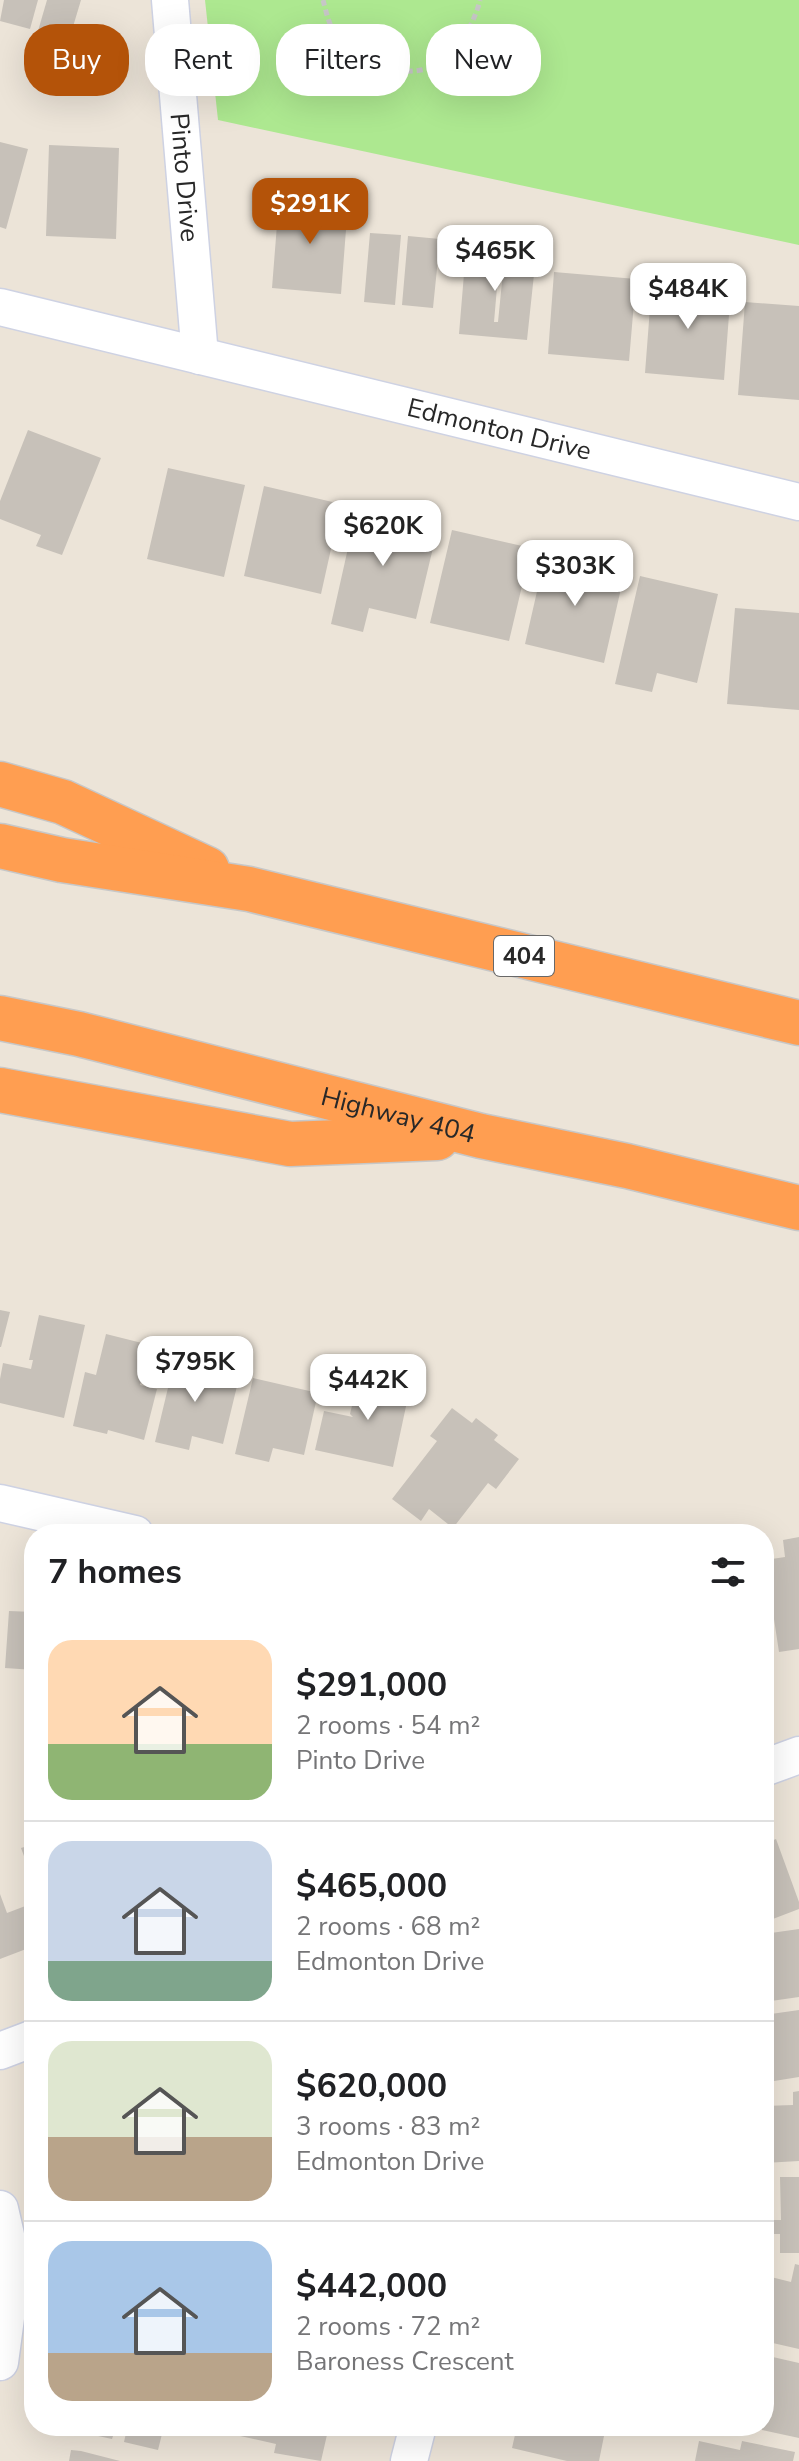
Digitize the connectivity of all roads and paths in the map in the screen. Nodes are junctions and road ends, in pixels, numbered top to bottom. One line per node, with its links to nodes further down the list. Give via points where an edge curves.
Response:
1 (170, 0): 5 (street, Pinto Drive)
2 (323, 0): 3 (path, via 336,35 362,60 395,70 433,68 458,46 475,21)
3 (480, 0)
4 (0, 307): 5 (street, Edmonton Drive)
5 (200, 356): 6 (street, Edmonton Drive)
6 (799, 502)
7 (0, 784): 9 (highway, via 63,802)
8 (0, 846): 9 (highway, 404)
9 (249, 889): 11 (highway, 404)
10 (0, 1018): 13 (highway, Highway 404)
11 (799, 1023)
12 (0, 1090): 13 (highway, via 290,1144)
13 (481, 1136): 14 (highway, Highway 404)
14 (799, 1208)
15 (0, 1503): 16 (street)
16 (91, 1524)
17 (799, 1755): 18 (street)
18 (774, 1764)
19 (24, 2042): 20 (street)
20 (0, 2051)
21 (0, 2209): 22 (street, via 13,2266)
22 (0, 2362)
23 (415, 2436): 24 (street)
24 (409, 2461)

